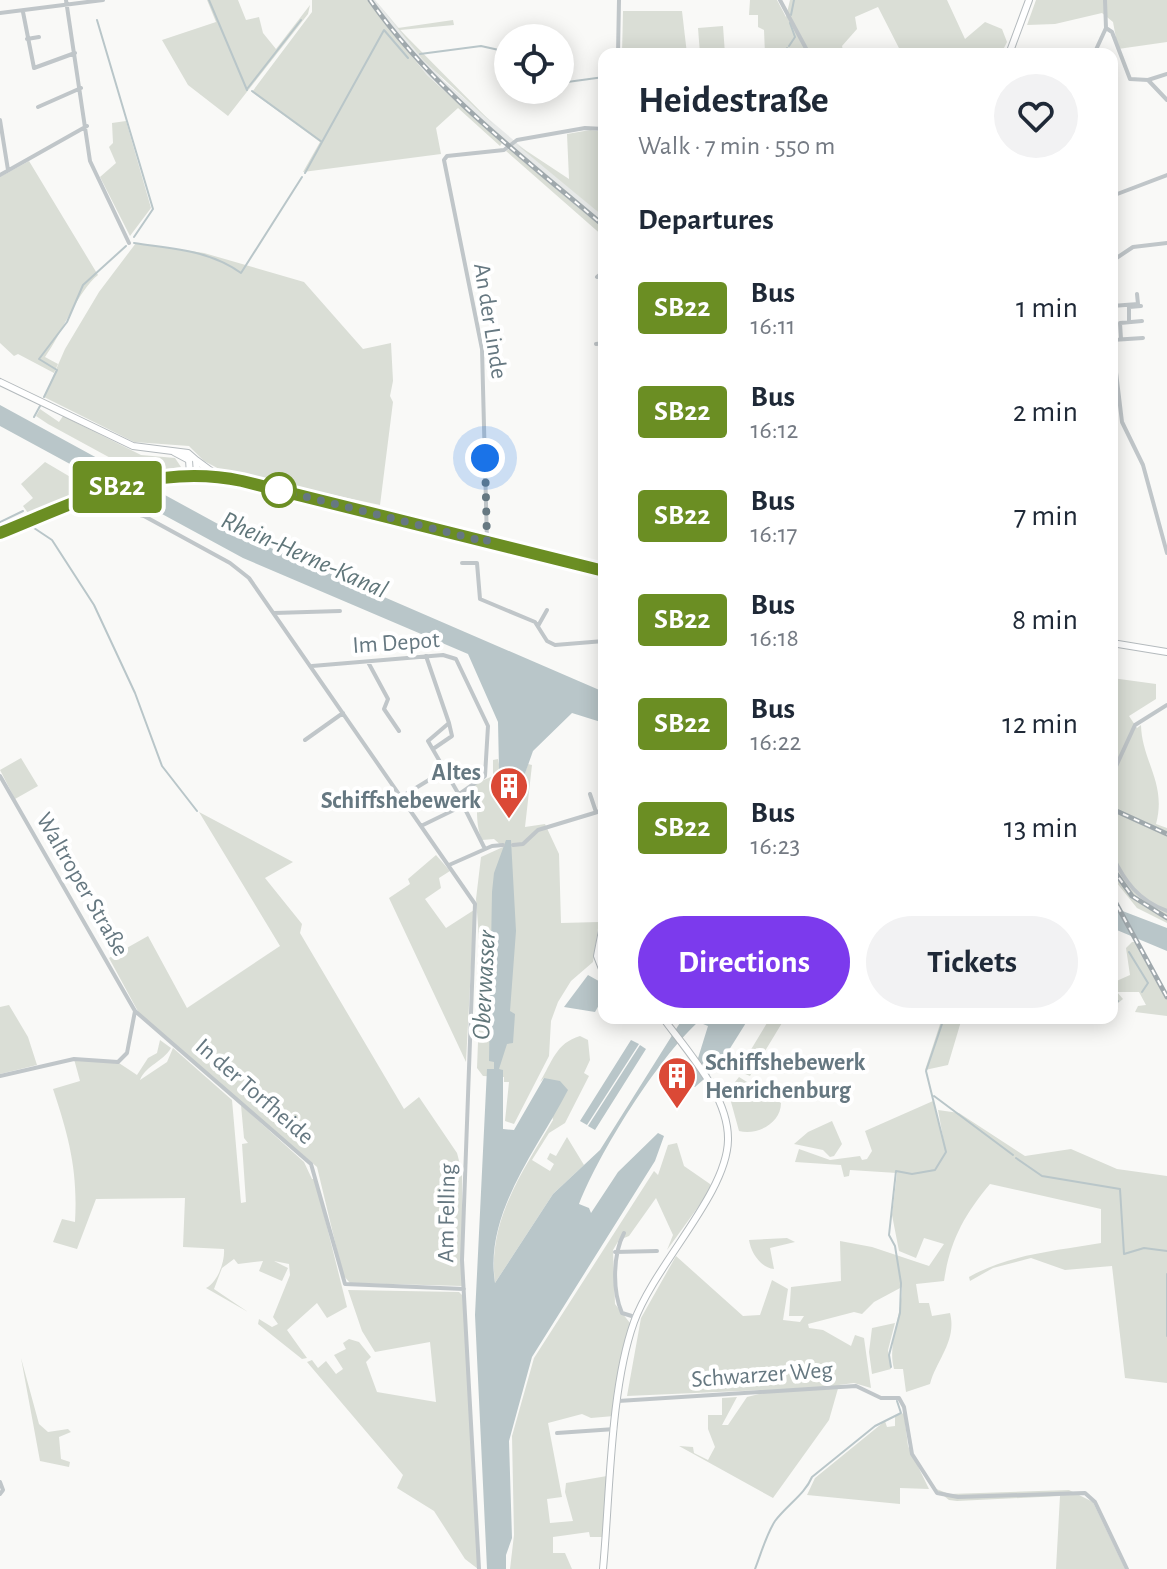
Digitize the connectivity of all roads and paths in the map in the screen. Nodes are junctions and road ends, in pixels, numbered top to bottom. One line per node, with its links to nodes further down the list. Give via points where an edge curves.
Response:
1 (103, 0): 6 (street)
2 (619, 0): 12 (street)
3 (780, 0): 13 (street)
4 (1029, 0): 14 (main road)
5 (1105, 0): 9 (street)
6 (66, 2): 7 (street); 16 (street)
7 (23, 11): 8 (street); 11 (street)
8 (0, 13)
9 (1106, 28): 15 (street); 18 (street, via 1130,79)
10 (39, 37): 11 (street)
11 (27, 39): 16 (street, via 34,68)
12 (618, 48)
13 (806, 48)
14 (1011, 48)
15 (1097, 48)
16 (75, 53): 19 (street)
17 (1167, 74): 18 (street)
18 (1148, 80): 20 (street)
19 (81, 88): 21 (street); 23 (street)
20 (1167, 100)
21 (38, 107)
22 (0, 120): 25 (street)
23 (87, 126): 25 (street); 29 (street, via 90,161)
24 (598, 129): 48 (street, An der Linde, via 517,140 504,150 447,156 444,165 482,349)
25 (8, 170): 26 (street)
26 (0, 175)
27 (1167, 175): 28 (street)
28 (1118, 194)
29 (129, 243)
30 (1167, 243): 31 (street, via 1133,247)
31 (1118, 257)
32 (1137, 294): 34 (street, via 1138,304)
33 (1118, 306): 34 (street)
34 (1128, 306): 35 (street); 37 (street)
35 (1141, 306)
36 (1142, 321): 37 (street)
37 (1129, 322): 39 (street, via 1120,323)
38 (1143, 338): 39 (street)
39 (1121, 339)
40 (0, 382): 42 (main road, via 133,446)
41 (1118, 389): 49 (street, via 1122,422 1143,465)
42 (171, 450): 43 (main road, via 183,450); 44 (main road, via 189,460)
43 (196, 460): 44 (main road); 45 (main road)
44 (193, 474): 45 (main road); 46 (main road, via 146,478)
45 (218, 476): 48 (main road)
46 (103, 492): 47 (main road); 54 (street, Am Felling, via 112,508 144,516 240,570)
47 (0, 533)
48 (487, 542): 51 (main road)
49 (1167, 553)
50 (462, 563): 55 (street, via 477,563 480,599)
51 (598, 570)
52 (547, 610): 55 (street)
53 (340, 611): 54 (street)
54 (274, 613): 61 (street, Am Felling)
55 (538, 626): 56 (street, via 555,645)
56 (598, 641)
57 (1118, 644): 58 (main road)
58 (1167, 652)
59 (426, 656): 60 (street, Im Depot); 64 (street); 73 (street, Im Depot, via 456,659 488,727 485,776)
60 (368, 662): 61 (street, Im Depot); 65 (street, via 388,699 384,709)
61 (311, 666): 63 (street, Am Felling)
62 (1167, 705): 68 (street, via 1135,725)
63 (343, 713): 66 (street); 75 (street, Am Felling)
64 (449, 723): 67 (street, via 452,736); 67 (street, via 429,737)
65 (399, 731)
66 (305, 740)
67 (433, 749): 72 (street)
68 (1118, 762)
69 (465, 767): 72 (street)
70 (442, 772): 75 (street)
71 (0, 776): 85 (street, Waltroper Straße)
72 (448, 777): 73 (street)
73 (458, 793): 76 (street)
74 (590, 794): 77 (street)
75 (401, 797): 78 (street, Am Felling)
76 (463, 806): 78 (street); 81 (street)
77 (596, 812): 80 (street, via 538,830 523,844)
78 (421, 826): 82 (street, Am Felling)
79 (503, 845): 81 (street)
80 (513, 845)
81 (485, 849): 82 (street)
82 (449, 865): 91 (street, Am Felling, via 476,908 462,1217)
83 (1118, 865): 84 (street, via 1131,888)
84 (1167, 911)
85 (135, 1011): 87 (street, via 127,1053 118,1062 74,1059); 91 (street, In der Torfheide, via 311,1164 345,1284)
86 (668, 1024): 92 (main road, via 706,1082 726,1123 728,1142 723,1169 708,1198 656,1274)
87 (0, 1076)
88 (624, 1233): 90 (street)
89 (657, 1251): 90 (street)
90 (615, 1252): 92 (street, via 620,1309)
91 (464, 1289): 98 (street, Am Felling)
92 (635, 1317): 93 (main road)
93 (618, 1401): 94 (main road); 100 (street, Schwarzer Weg, via 856,1386 881,1398 899,1398 912,1454 937,1493 1085,1493 1095,1502)
94 (616, 1429): 95 (street); 99 (main road)
95 (557, 1433)
96 (0, 1482): 97 (street)
97 (0, 1494)
98 (479, 1569)
99 (603, 1569)
100 (1127, 1569)

